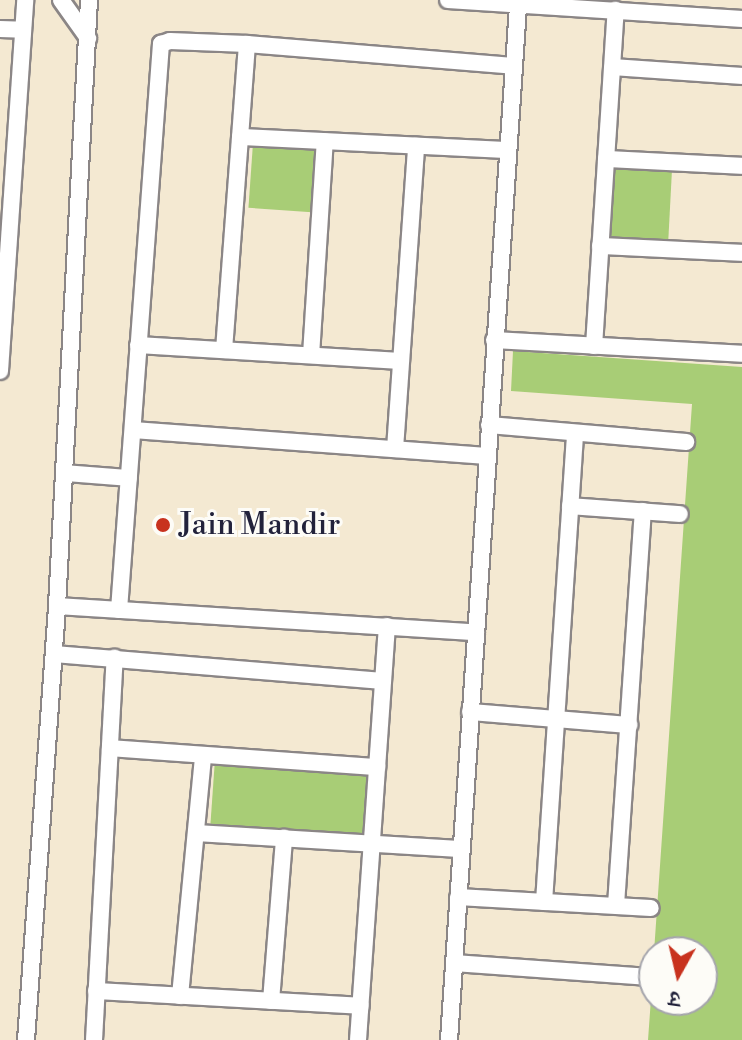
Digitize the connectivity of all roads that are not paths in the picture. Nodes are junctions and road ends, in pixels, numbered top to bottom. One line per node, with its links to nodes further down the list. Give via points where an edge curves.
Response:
1 (25, 0): 9 (street)
2 (61, 0): 10 (street)
3 (89, 0): 10 (street)
4 (448, 0): 5 (street)
5 (518, 6): 6 (street); 12 (street)
6 (616, 10): 7 (street); 13 (street)
7 (742, 19)
8 (0, 29): 9 (street)
9 (23, 30): 16 (street)
10 (88, 38): 39 (street)
11 (247, 44): 12 (street); 17 (street); 26 (street, via 164,41 159,48)
12 (513, 66): 20 (street)
13 (613, 67): 14 (street); 21 (street)
14 (742, 76)
15 (0, 111): 16 (street)
16 (18, 111): 32 (street)
17 (240, 137): 18 (street); 28 (street)
18 (325, 141): 19 (street); 30 (street)
19 (416, 146): 20 (street); 31 (street)
20 (508, 150): 25 (street)
21 (606, 159): 22 (street); 23 (street)
22 (742, 166)
23 (600, 246): 24 (street); 27 (street)
24 (742, 253)
25 (494, 340): 27 (street); 33 (street)
26 (138, 345): 28 (street); 34 (street)
27 (594, 346): 29 (street)
28 (224, 350): 30 (street)
29 (742, 354)
30 (311, 355): 31 (street)
31 (401, 361): 37 (street)
32 (0, 371)
33 (489, 425): 35 (street); 38 (street)
34 (133, 430): 37 (street); 40 (street)
35 (575, 433): 36 (street); 41 (street)
36 (686, 442)
37 (395, 449): 38 (street)
38 (487, 456): 47 (street)
39 (65, 473): 40 (street); 44 (street)
40 (129, 478): 45 (street)
41 (570, 506): 42 (street); 52 (street)
42 (643, 511): 43 (street); 53 (street)
43 (680, 514)
44 (57, 606): 45 (street); 48 (street)
45 (119, 610): 46 (street)
46 (387, 626): 47 (street); 50 (street)
47 (476, 632): 51 (street)
48 (54, 654): 49 (street); 71 (street)
49 (115, 658): 50 (street); 54 (street)
50 (383, 681): 56 (street)
51 (470, 712): 52 (street); 60 (street)
52 (553, 718): 53 (street); 62 (street)
53 (629, 725): 63 (street)
54 (110, 748): 55 (street); 67 (street)
55 (203, 755): 56 (street); 57 (street)
56 (377, 767): 59 (street)
57 (196, 833): 58 (street); 68 (street)
58 (284, 838): 59 (street); 69 (street)
59 (372, 844): 60 (street); 70 (street)
60 (460, 849): 61 (street)
61 (458, 897): 62 (street); 65 (street)
62 (544, 902): 63 (street)
63 (616, 905): 64 (street)
64 (651, 908)
65 (454, 963): 66 (street); 74 (street)
66 (638, 976)
67 (96, 991): 68 (street); 72 (street)
68 (180, 996): 69 (street)
69 (271, 1001): 70 (street)
70 (361, 1006): 73 (street)
71 (26, 1040)
72 (94, 1040)
73 (358, 1040)
74 (449, 1040)

